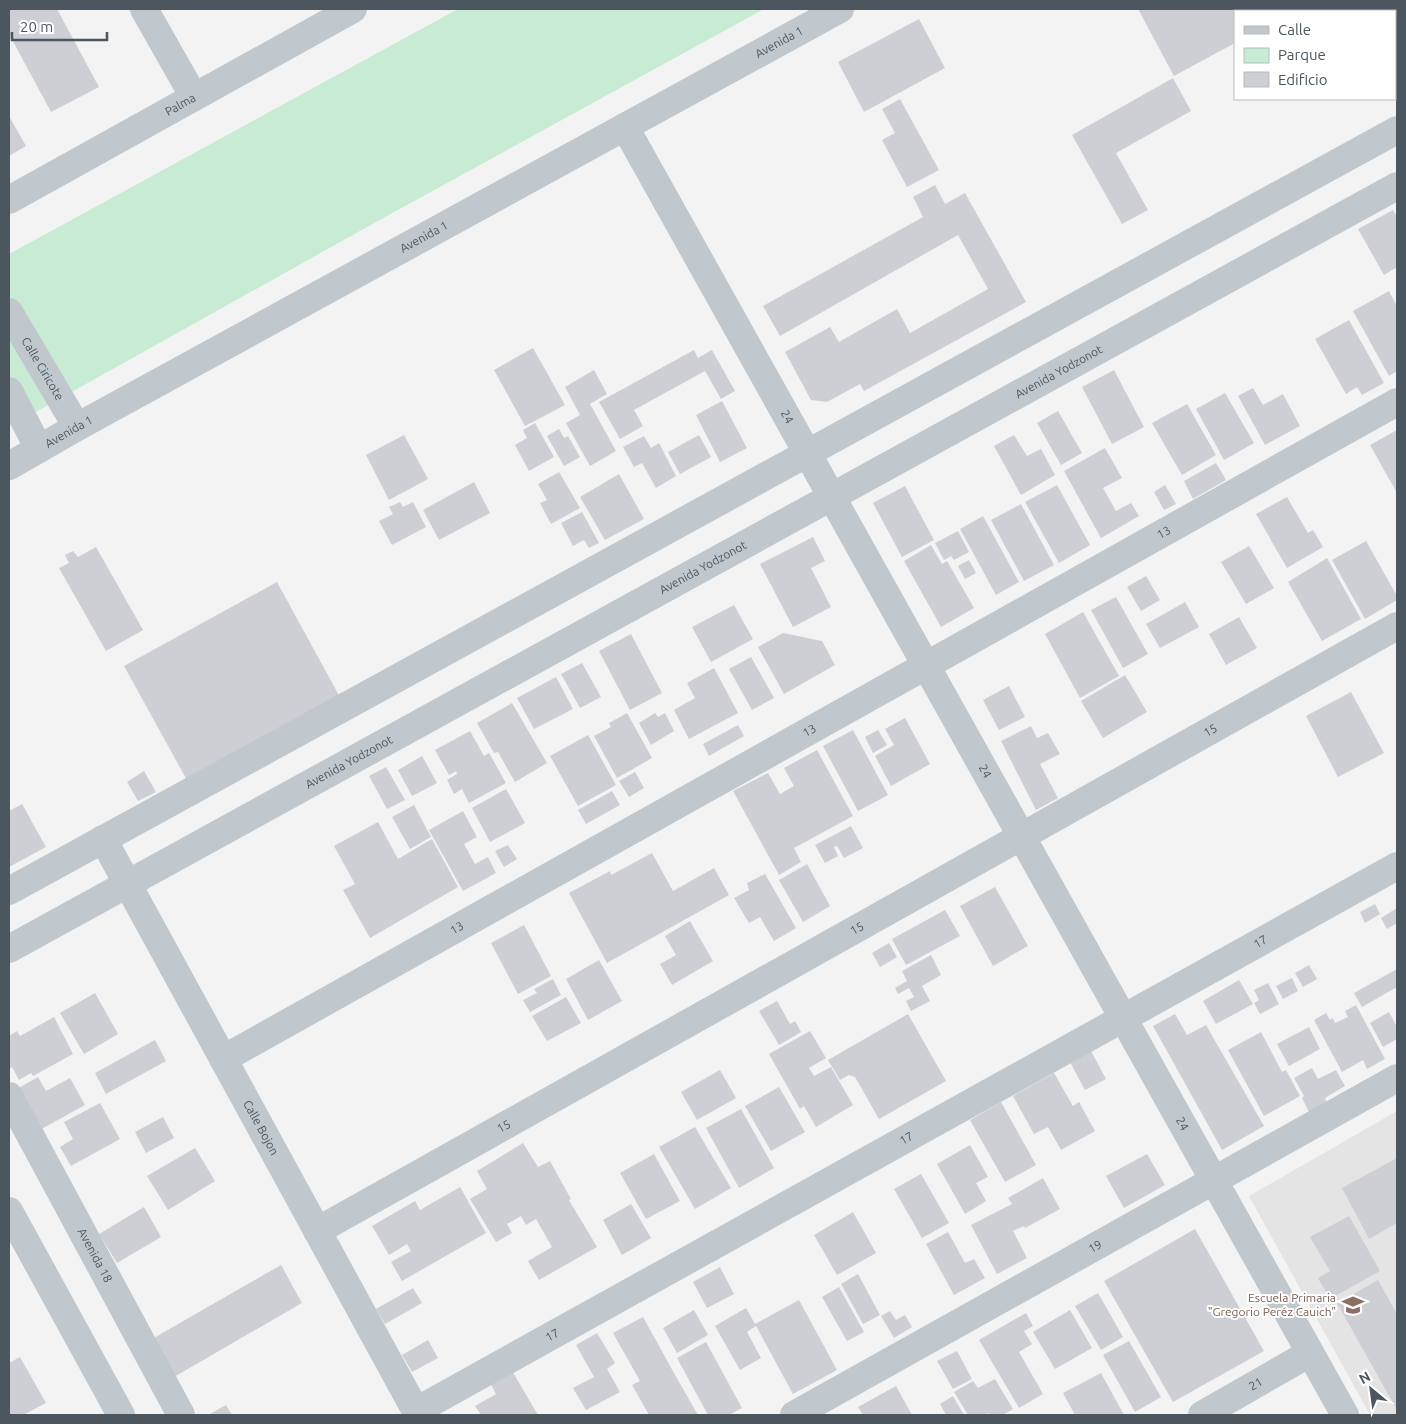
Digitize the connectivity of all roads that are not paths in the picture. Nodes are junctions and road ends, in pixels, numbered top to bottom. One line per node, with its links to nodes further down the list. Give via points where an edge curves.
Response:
1 (144, 9): 4 (street)
2 (353, 9): 4 (street, Palma)
3 (840, 9): 5 (street, Avenida 1)
4 (194, 97): 8 (street, Palma)
5 (625, 127): 12 (street, Avenida 1); 14 (street, 24)
6 (1397, 130): 14 (street)
7 (1397, 186): 16 (street, Avenida Yodzonot)
8 (9, 200)
9 (9, 312): 12 (street, Calle Ciricote)
10 (9, 391): 13 (street)
11 (1397, 402): 18 (street, 13)
12 (77, 427): 13 (street, Avenida 1)
13 (39, 449): 15 (street, Avenida 1)
14 (806, 452): 16 (street, 24); 20 (street)
15 (9, 466)
16 (831, 497): 18 (street, 24); 22 (street, Avenida Yodzonot)
17 (1397, 626): 19 (street, 15)
18 (926, 666): 19 (street, 24); 26 (street, 13)
19 (1021, 837): 25 (street, 24); 31 (street, 15)
20 (103, 839): 22 (street, Calle Bojon); 23 (street)
21 (1397, 866): 25 (street, 17)
22 (128, 884): 24 (street, Avenida Yodzonot); 26 (street, Calle Bojon)
23 (9, 891)
24 (9, 949)
25 (1123, 1018): 29 (street, 24); 33 (street, 17)
26 (223, 1059): 31 (street, Calle Bojon)
27 (1397, 1078): 29 (street, 19)
28 (9, 1096): 35 (street, Avenida 18)
29 (1213, 1181): 32 (street, 24); 36 (street, 19)
30 (9, 1211): 34 (street)
31 (317, 1231): 33 (street, Calle Bojon)
32 (1310, 1353): 37 (street, 21); 38 (street, 24)
33 (417, 1413)
34 (121, 1415)
35 (181, 1415)
36 (794, 1415)
37 (1202, 1415)
38 (1344, 1415)

